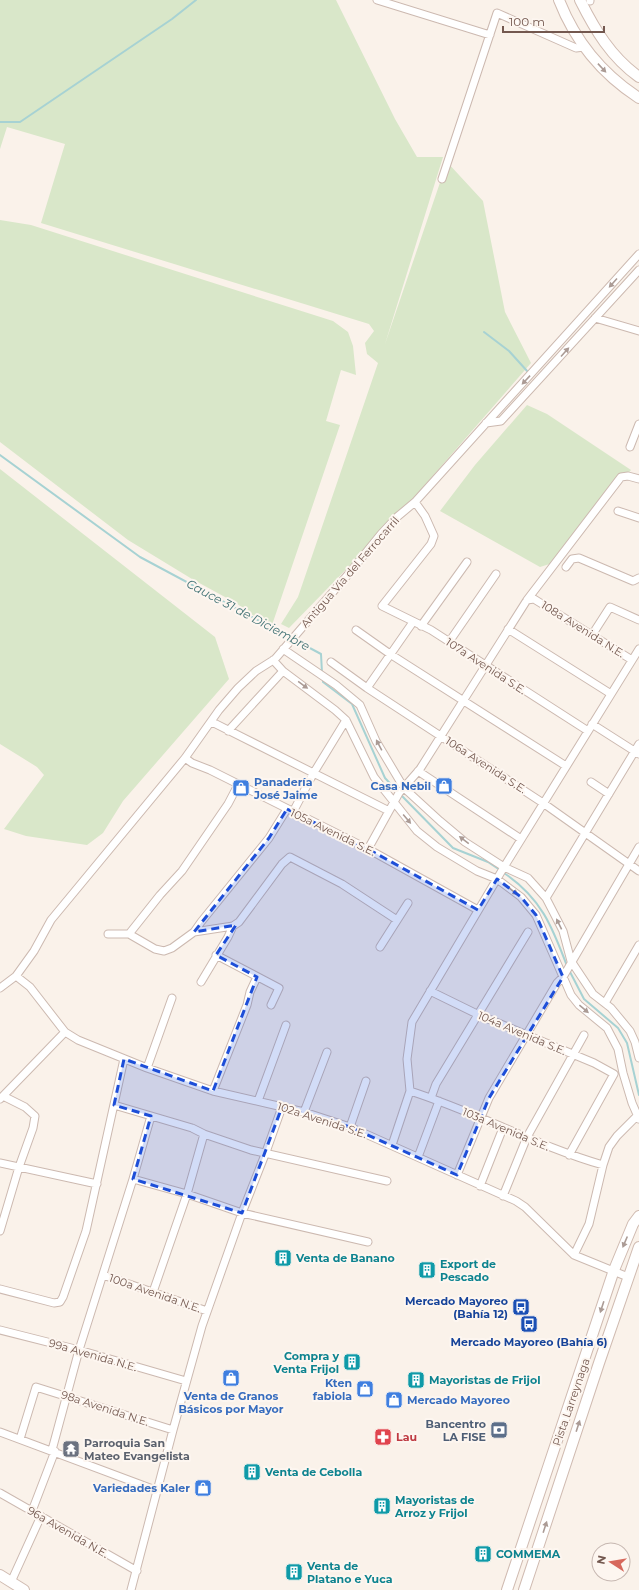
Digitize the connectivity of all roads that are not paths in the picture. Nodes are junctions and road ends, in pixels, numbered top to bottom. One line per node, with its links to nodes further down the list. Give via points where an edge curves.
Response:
1 (378, 0): 4 (street)
2 (559, 0): 5 (main road, via 572,30)
3 (587, 0): 6 (main road, via 607,48)
4 (490, 35): 5 (street, via 497,13 576,48); 8 (street)
5 (584, 47): 7 (main road, one-way to 7, via 608,75)
6 (639, 77)
7 (639, 98)
8 (442, 179)
9 (639, 254): 13 (street, Antigua Vía del Ferrocarril, one-way to 13)
10 (639, 270): 11 (street)
11 (596, 318): 12 (street); 13 (street, one-way to 11, via 501,421)
12 (639, 330)
13 (486, 423): 17 (street, Antigua Vía del Ferrocarril)
14 (639, 424): 15 (street)
15 (630, 447)
16 (639, 479): 24 (street, via 621,477)
17 (415, 502): 26 (street, 107a Avenida S.E., via 434,536 431,544 382,606); 33 (street, Antigua Vía del Ferrocarril, via 380,534 351,572)
18 (618, 511): 19 (street)
19 (639, 518)
20 (467, 562): 27 (street)
21 (566, 567): 23 (street, via 572,559 579,558 633,580)
22 (496, 574): 31 (street)
23 (639, 578)
24 (530, 599): 28 (street); 30 (street, 108a Avenida N.E.)
25 (639, 620): 30 (street, via 610,607)
26 (413, 622): 27 (street, 107a Avenida S.E.); 34 (street)
27 (421, 626): 31 (street, 107a Avenida S.E.)
28 (508, 629): 38 (street); 41 (street)
29 (356, 630): 34 (street)
30 (592, 635): 36 (street, 108a Avenida N.E.)
31 (449, 642): 38 (street, 107a Avenida S.E.)
32 (639, 649): 36 (street)
33 (282, 651): 35 (street, Antigua Vía del Ferrocarril); 57 (street, one-way to 33, via 376,741 360,706 323,676)
34 (390, 654): 40 (street); 42 (street)
35 (274, 659): 39 (street); 44 (street, Antigua Vía del Ferrocarril, via 238,688)
36 (632, 660): 41 (street)
37 (331, 662): 40 (street, 106a Avenida S.E.)
38 (485, 665): 42 (street); 47 (street, 107a Avenida S.E.)
39 (282, 671): 43 (street, one-way to 43); 46 (street)
40 (367, 688): 48 (street, 106a Avenida S.E.)
41 (611, 694): 45 (street)
42 (463, 700): 48 (street); 52 (street)
43 (346, 720): 54 (street); 59 (street, via 374,777)
44 (212, 722): 46 (street); 51 (street, Antigua Vía del Ferrocarril)
45 (592, 724): 47 (street); 50 (street)
46 (228, 731): 54 (street)
47 (588, 731): 52 (street)
48 (441, 736): 53 (street); 60 (street, 106a Avenida S.E.)
49 (639, 744): 50 (street)
50 (637, 753): 58 (street)
51 (185, 758): 56 (street, 105a Avenida S.E.); 84 (street, Antigua Vía del Ferrocarril, via 51,920 34,951)
52 (566, 766): 60 (street)
53 (418, 771): 57 (street); 64 (street)
54 (313, 774): 61 (street); 62 (street)
55 (591, 782): 58 (street)
56 (238, 785): 61 (street, 105a Avenida S.E.); 79 (street, via 182,871)
57 (404, 788): 59 (street); 68 (street, one-way to 57, via 440,822)
58 (609, 794): 63 (street)
59 (394, 803): 62 (street); 70 (street, one-way to 70, via 416,831 437,847 477,872)
60 (544, 803): 63 (street, 106a Avenida S.E.); 64 (street)
61 (290, 811): 66 (street, 105a Avenida S.E.); 76 (street)
62 (389, 811): 66 (street)
63 (585, 833): 67 (street, 106a Avenida S.E.); 71 (street)
64 (521, 839): 68 (street)
65 (639, 847): 67 (street)
66 (368, 849): 73 (street, 105a Avenida S.E.)
67 (629, 864): 69 (street, 106a Avenida S.E.); 83 (street)
68 (503, 868): 70 (street); 71 (street, via 528,878)
69 (639, 871)
70 (498, 878): 73 (street); 83 (street, one-way to 83, via 520,897 536,916)
71 (546, 898): 83 (street, one-way to 71, via 563,931)
72 (408, 903): 74 (street)
73 (478, 910): 88 (street)
74 (397, 920): 75 (street, via 342,884 290,856 239,922); 81 (street)
75 (232, 926): 76 (street); 82 (street)
76 (194, 932): 79 (street, via 164,951 155,949)
77 (528, 932): 92 (street)
78 (108, 934): 79 (street)
79 (130, 934)
80 (639, 945): 90 (street)
81 (380, 947)
82 (216, 955): 85 (street); 86 (street)
83 (567, 969): 90 (street); 96 (street); 115 (street, one-way to 115, via 571,995 607,1028 618,1049)
84 (16, 976): 87 (street); 95 (street, 102a Avenida S.E., via 30,987)
85 (258, 977): 91 (street, via 279,988); 105 (street)
86 (201, 982)
87 (0, 988)
88 (430, 991): 92 (street, 104a Avenida S.E.); 106 (street, via 412,1022 407,1059)
89 (172, 998): 103 (street)
90 (604, 1003): 94 (street)
91 (271, 1005)
92 (478, 1016): 96 (street, 104a Avenida S.E.); 108 (street, via 436,1084)
93 (286, 1025): 109 (street)
94 (630, 1031): 98 (street); 102 (street)
95 (66, 1032): 101 (street, 102a Avenida S.E., via 78,1040); 107 (street)
96 (527, 1035): 100 (street, 104a Avenida S.E.); 116 (street, via 489,1098)
97 (584, 1035): 100 (street)
98 (639, 1035)
99 (327, 1052): 113 (street)
100 (573, 1054): 120 (street); 123 (street, 104a Avenida S.E., via 614,1074)
101 (124, 1058): 103 (street, 102a Avenida S.E.); 111 (street)
102 (639, 1058)
103 (147, 1068): 105 (street, 102a Avenida S.E.)
104 (366, 1081): 117 (street)
105 (213, 1091): 109 (street, 102a Avenida S.E.)
106 (410, 1091): 108 (street, 103a Avenida S.E.); 121 (street)
107 (2, 1097): 127 (street, via 25,1107 35,1116)
108 (431, 1098): 110 (street, 103a Avenida S.E.)
109 (258, 1101): 112 (street, 102a Avenida S.E.)
110 (439, 1101): 116 (street, 103a Avenida S.E.); 124 (street)
111 (114, 1105): 114 (street); 131 (street)
112 (282, 1107): 113 (street, 102a Avenida S.E.); 122 (street)
113 (304, 1112): 117 (street, 102a Avenida S.E.)
114 (151, 1116): 119 (street); 129 (street)
115 (638, 1117): 126 (street, via 617,1136 609,1147)
116 (481, 1118): 118 (street, 103a Avenida S.E.); 128 (street)
117 (350, 1127): 121 (street, 102a Avenida S.E.)
118 (503, 1128): 120 (street, 103a Avenida S.E.); 132 (street)
119 (204, 1134): 122 (street, via 251,1150); 133 (street)
120 (527, 1137): 123 (street, 103a Avenida S.E.); 134 (street)
121 (392, 1145): 124 (street, 102a Avenida S.E.)
122 (266, 1152): 130 (street); 135 (street)
123 (569, 1155): 126 (street, 103a Avenida S.E.)
124 (418, 1157): 128 (street, 102a Avenida S.E.)
125 (0, 1163): 127 (street)
126 (603, 1165): 140 (street, via 589,1224)
127 (19, 1167): 131 (street); 137 (street)
128 (457, 1175): 132 (street, 102a Avenida S.E.)
129 (133, 1179): 133 (street); 142 (street)
130 (387, 1181)
131 (97, 1184): 144 (street, via 86,1230 64,1297 60,1302 54,1303)
132 (480, 1186): 134 (street, 102a Avenida S.E.)
133 (187, 1194): 135 (street); 145 (street)
134 (503, 1196): 140 (street, 102a Avenida S.E., via 525,1207)
135 (242, 1213): 138 (street); 146 (street)
136 (639, 1216): 141 (main road, Pista Larreynaga, one-way to 141, via 633,1224)
137 (0, 1231)
138 (368, 1242)
139 (639, 1247): 143 (main road, Pista Larreynaga)
140 (574, 1255): 141 (street, 102a Avenida S.E.)
141 (614, 1270): 143 (street, 102a Avenida S.E.); 164 (main road, Pista Larreynaga, one-way to 164)
142 (103, 1275): 145 (street, 100a Avenida N.E.); 148 (street)
143 (628, 1276): 165 (main road, Pista Larreynaga, one-way to 143)
144 (0, 1289)
145 (153, 1292): 146 (street, 100a Avenida N.E.)
146 (207, 1310): 149 (street)
147 (0, 1330): 148 (street, 99a Avenida N.E.)
148 (79, 1350): 149 (street, 99a Avenida N.E.); 150 (street)
149 (186, 1381): 151 (street)
150 (68, 1396): 151 (street, 98a Avenida N.E.); 153 (street, 98a Avenida N.E., via 36,1386); 154 (street)
151 (173, 1430): 155 (street)
152 (0, 1432): 153 (street)
153 (20, 1439): 154 (street)
154 (54, 1451): 155 (street); 157 (street)
155 (158, 1491): 159 (street)
156 (0, 1493): 157 (street, 96a Avenida N.E.)
157 (32, 1511): 158 (street, 96a Avenida N.E.)
158 (41, 1516): 159 (street, 96a Avenida N.E.); 161 (street)
159 (137, 1571): 163 (street)
160 (0, 1575): 161 (main road)
161 (11, 1582): 162 (main road)
162 (21, 1589)
163 (132, 1590)
164 (507, 1590)
165 (524, 1590)

